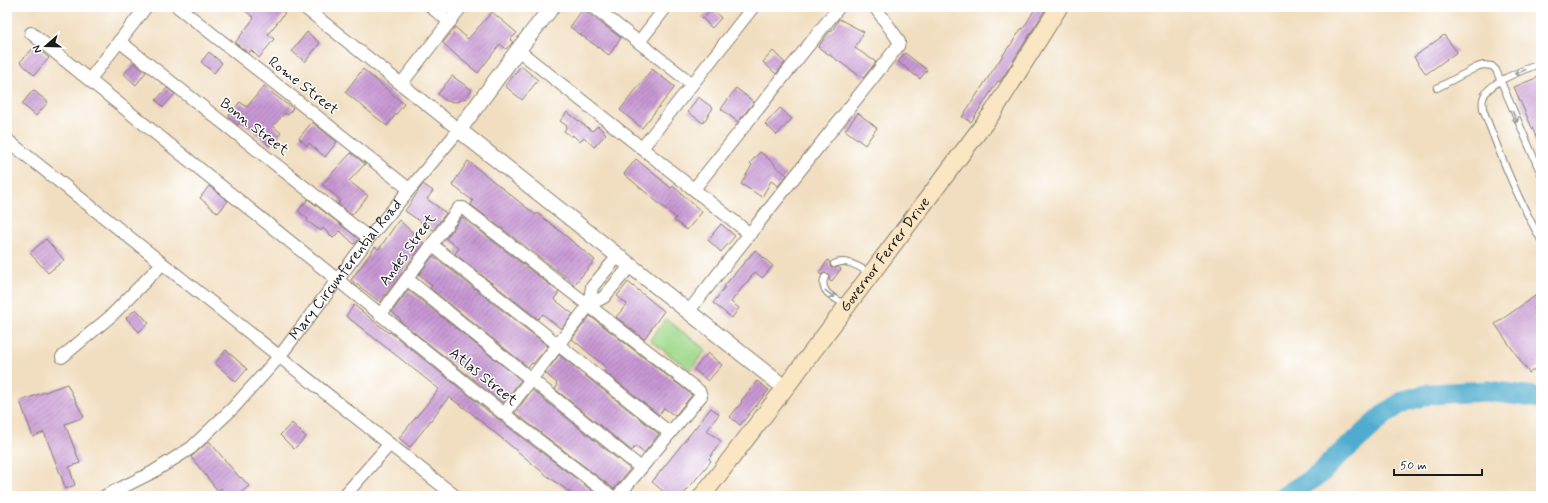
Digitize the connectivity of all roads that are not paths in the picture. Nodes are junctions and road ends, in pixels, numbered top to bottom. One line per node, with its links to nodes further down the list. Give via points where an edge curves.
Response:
1 (146, 7): 15 (street)
2 (178, 7): 28 (street, Rome Street)
3 (304, 7): 21 (street)
4 (431, 7): 13 (street)
5 (461, 7): 13 (street)
6 (552, 7): 17 (street, Mary Circumferential Road)
7 (594, 7): 16 (street)
8 (666, 7): 16 (street)
9 (753, 7): 22 (street)
10 (839, 7): 29 (street)
11 (874, 7): 30 (street, via 897,38 898,46)
12 (1059, 7): 38 (main road, Governor Ferrer Drive, via 993,112)
13 (450, 22): 21 (street)
14 (31, 33): 19 (street, Atlas Street)
15 (119, 41): 19 (street); 31 (street, Bonn Street)
16 (639, 42): 22 (street)
17 (518, 50): 24 (street, Mary Circumferential Road); 26 (street)
18 (1541, 63): 20 (lane, one-way to 20)
19 (90, 79): 41 (street, Atlas Street)
20 (1500, 81): 23 (lane, via 1492,66 1483,65); 27 (lane, one-way to 27); 32 (lane, via 1483,99 1483,109 1509,178)
21 (401, 84): 24 (street)
22 (692, 84): 26 (street)
23 (1437, 88)
24 (460, 130): 28 (street, Mary Circumferential Road); 34 (street)
25 (7, 140): 35 (street)
26 (642, 148): 29 (street)
27 (1541, 174)
28 (409, 189): 31 (street, Mary Circumferential Road)
29 (694, 189): 30 (street)
30 (750, 234): 44 (street)
31 (370, 238): 41 (street, Mary Circumferential Road)
32 (1541, 240)
33 (432, 245): 40 (street, Andes Street); 42 (street, Andes Street, via 458,208 463,208); 46 (street)
34 (618, 256): 37 (street); 42 (street, via 592,287)
35 (162, 264): 47 (street, via 111,316); 48 (street)
36 (834, 264): 38 (lane, via 845,261)
37 (630, 266): 42 (street, via 604,297); 44 (street)
38 (872, 273): 43 (main road, Governor Ferrer Drive)
39 (825, 277): 43 (lane, one-way to 43, via 822,281 825,291)
40 (407, 279): 45 (street, Andes Street); 49 (street)
41 (336, 280): 45 (street, Atlas Street); 48 (street, Mary Circumferential Road)
42 (589, 305): 46 (street); 52 (street, via 699,391 701,396)
43 (847, 306): 50 (main road, Governor Ferrer Drive)
44 (688, 312): 50 (street)
45 (381, 314): 51 (street, Atlas Street)
46 (558, 345): 49 (street); 52 (street)
47 (62, 357)
48 (279, 357): 53 (street); 55 (street, Mary Circumferential Road, via 234,407 190,448 153,472)
49 (531, 380): 51 (street); 54 (street)
50 (785, 388): 60 (main road, Governor Ferrer Drive)
51 (504, 414): 58 (street, Atlas Street)
52 (670, 433): 54 (street)
53 (389, 445): 56 (street); 57 (street)
54 (640, 468): 59 (street)
55 (105, 496)
56 (344, 496)
57 (455, 496)
58 (611, 496)
59 (618, 496)
60 (702, 496)

